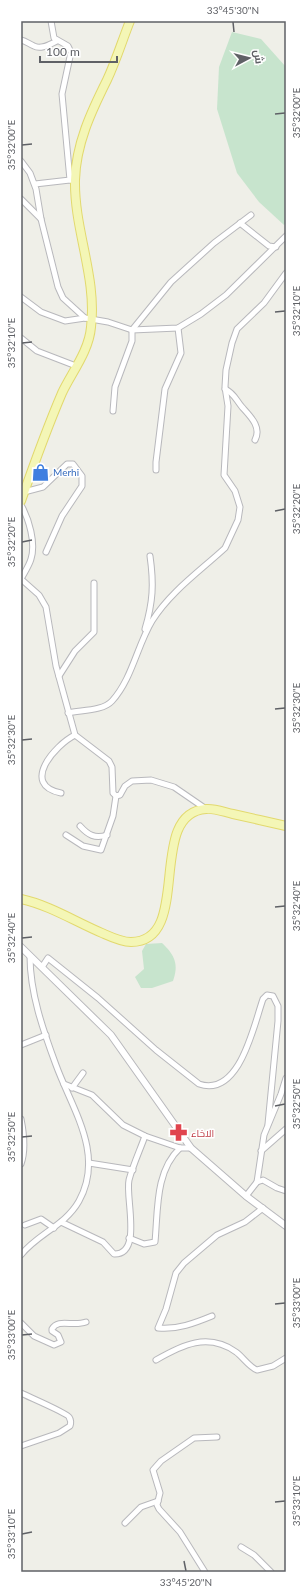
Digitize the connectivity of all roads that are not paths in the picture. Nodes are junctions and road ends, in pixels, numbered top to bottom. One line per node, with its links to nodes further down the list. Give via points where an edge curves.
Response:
1 (51, 21): 4 (street)
2 (130, 21): 6 (main road, via 85,127)
3 (21, 40): 4 (street, via 36,47)
4 (57, 41): 6 (street, via 68,46 71,52 62,94)
5 (21, 161): 7 (street)
6 (72, 179): 7 (street); 16 (main road, via 88,263)
7 (35, 184): 10 (street)
8 (21, 199): 10 (street)
9 (251, 215): 11 (street)
10 (41, 219): 16 (street, via 60,292 67,303)
11 (240, 224): 13 (street, via 269,246); 18 (street, via 214,242 172,282)
12 (286, 236): 13 (street)
13 (276, 247): 17 (street, via 226,295)
14 (286, 273): 21 (street, via 264,303 238,329 226,370)
15 (21, 297): 16 (street, via 33,307 64,321)
16 (88, 319): 18 (street); 20 (main road, via 90,334)
17 (178, 328): 18 (street); 24 (street, via 181,353 165,389)
18 (132, 330): 22 (street, via 132,341 115,387)
19 (21, 338): 20 (street, via 37,351)
20 (76, 366): 25 (main road, via 52,418)
21 (225, 389): 23 (street, via 231,392 254,419 257,433); 32 (street, via 228,406 224,475 238,496 238,520 226,548 170,598 152,621)
22 (113, 411)
23 (255, 440)
24 (156, 470)
25 (24, 492): 26 (main road); 28 (street, via 43,487 67,464 73,464 82,476 82,486 62,516)
26 (21, 501)
27 (21, 505): 30 (street, via 32,535 32,559)
28 (46, 552)
29 (150, 556): 32 (street, via 153,597)
30 (21, 579): 33 (street, via 40,595 46,607)
31 (94, 583): 33 (street, via 94,632 75,651)
32 (141, 643): 34 (street, via 112,701 105,706)
33 (59, 676): 34 (street)
34 (68, 713): 35 (street)
35 (75, 736): 36 (street, via 58,747 45,763 42,772 44,786 53,792); 37 (street, via 109,761 112,767 113,793)
36 (61, 793)
37 (116, 796): 38 (street, via 120,795 125,786 132,781 151,780 174,787); 42 (street)
38 (206, 809): 40 (main road); 43 (main road, via 187,815 177,830 162,918 158,927 148,937 138,941 122,941)
39 (80, 826): 42 (street, via 87,834 95,837)
40 (286, 826)
41 (66, 835): 42 (street, via 83,846 101,850)
42 (107, 835)
43 (21, 898)
44 (21, 947): 45 (street)
45 (30, 956): 46 (street); 47 (street, via 34,995)
46 (42, 967): 54 (street, via 48,958 156,1050 200,1084 207,1086 215,1084 237,1069 263,999 266,995 274,996 278,1006 278,1021); 58 (street, via 111,1036)
47 (46, 1035): 48 (street); 51 (street)
48 (21, 1045)
49 (83, 1073): 52 (street)
50 (286, 1078): 54 (street)
51 (64, 1084): 52 (street); 60 (street, via 84,1132)
52 (72, 1088): 56 (street, via 87,1092 123,1125)
53 (21, 1119): 61 (street, via 24,1135 24,1156)
54 (268, 1124): 59 (street)
55 (286, 1129): 59 (street)
56 (145, 1136): 57 (street); 62 (street)
57 (180, 1148): 58 (street); 71 (street, via 169,1161 163,1175 155,1242 144,1244)
58 (191, 1148): 65 (street)
59 (261, 1151): 63 (street)
60 (89, 1163): 62 (street); 67 (street, via 87,1180 78,1202)
61 (21, 1164)
62 (133, 1170): 71 (street, via 128,1188)
63 (257, 1182): 64 (street, via 266,1181); 65 (street)
64 (286, 1191)
65 (246, 1196): 66 (street)
66 (262, 1208): 69 (street); 73 (street, via 244,1222 217,1235 176,1272 158,1328 168,1329 192,1324)
67 (61, 1222): 70 (street); 71 (street, via 103,1242 114,1254 123,1253)
68 (25, 1225): 70 (street, via 41,1220)
69 (286, 1226)
70 (54, 1228): 72 (street)
71 (130, 1238)
72 (21, 1254)
73 (212, 1316)
74 (86, 1322): 75 (street, via 75,1325 56,1323 52,1331 62,1342 54,1345 34,1336)
75 (21, 1323)
76 (286, 1358): 77 (street, via 273,1366 257,1370 236,1352 217,1342 205,1340 184,1345)
77 (156, 1360)
78 (21, 1393): 80 (street, via 65,1413 71,1422 70,1426 58,1433)
79 (217, 1437): 81 (street, via 194,1438 156,1466 153,1476 160,1493)
80 (21, 1446)
81 (158, 1501): 82 (street, via 141,1507); 84 (street, via 159,1509 180,1532)
82 (125, 1523)
83 (240, 1547): 85 (street, via 254,1555)
84 (205, 1572)
85 (270, 1572)

